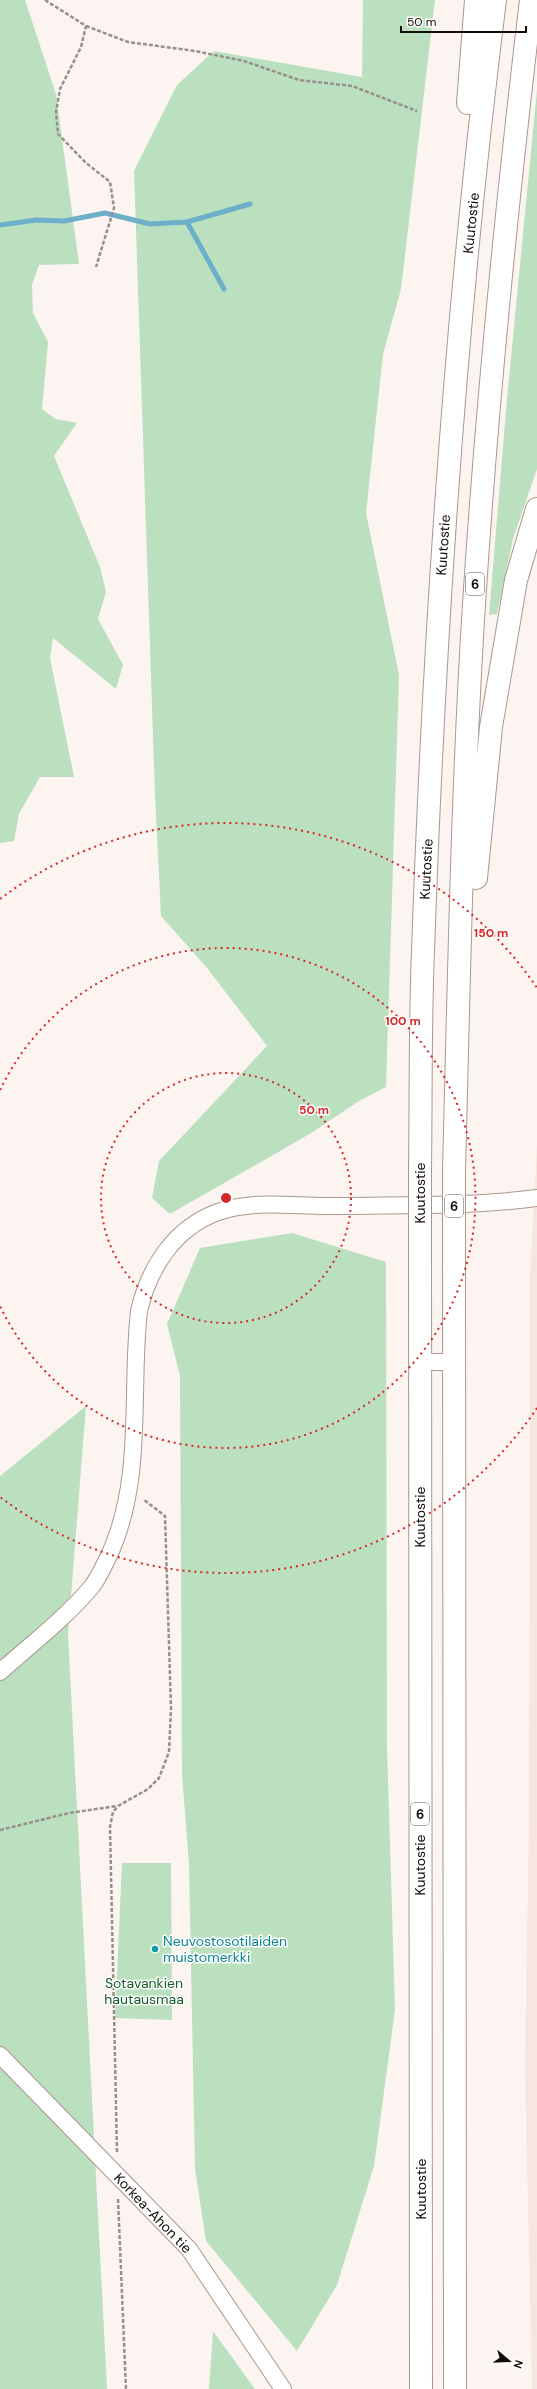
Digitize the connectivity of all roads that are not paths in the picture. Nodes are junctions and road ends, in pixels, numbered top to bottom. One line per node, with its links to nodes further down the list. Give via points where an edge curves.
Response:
1 (476, 0): 4 (highway)
2 (495, 0): 4 (highway, Kuutostie / 6)
3 (530, 0): 6 (highway, 6, via 494,343 474,605 463,854)
4 (453, 402): 8 (highway, Kuutostie / 6, bridge, via 438,621 423,946)
5 (537, 509): 6 (highway, via 516,580 491,727 482,807)
6 (454, 1170): 9 (highway, 6, bridge)
7 (537, 1198): 10 (street, via 480,1204 255,1205 217,1212 182,1233 153,1269 138,1311 133,1456 128,1498 119,1533 93,1585)
8 (420, 1362): 9 (street); 13 (highway, Kuutostie / 6)
9 (454, 1362): 14 (highway, 6)
10 (0, 1672)
11 (0, 2054): 12 (street, Korkea-Ahon tie, via 189,2249)
12 (283, 2389)
13 (421, 2389)
14 (455, 2389)

